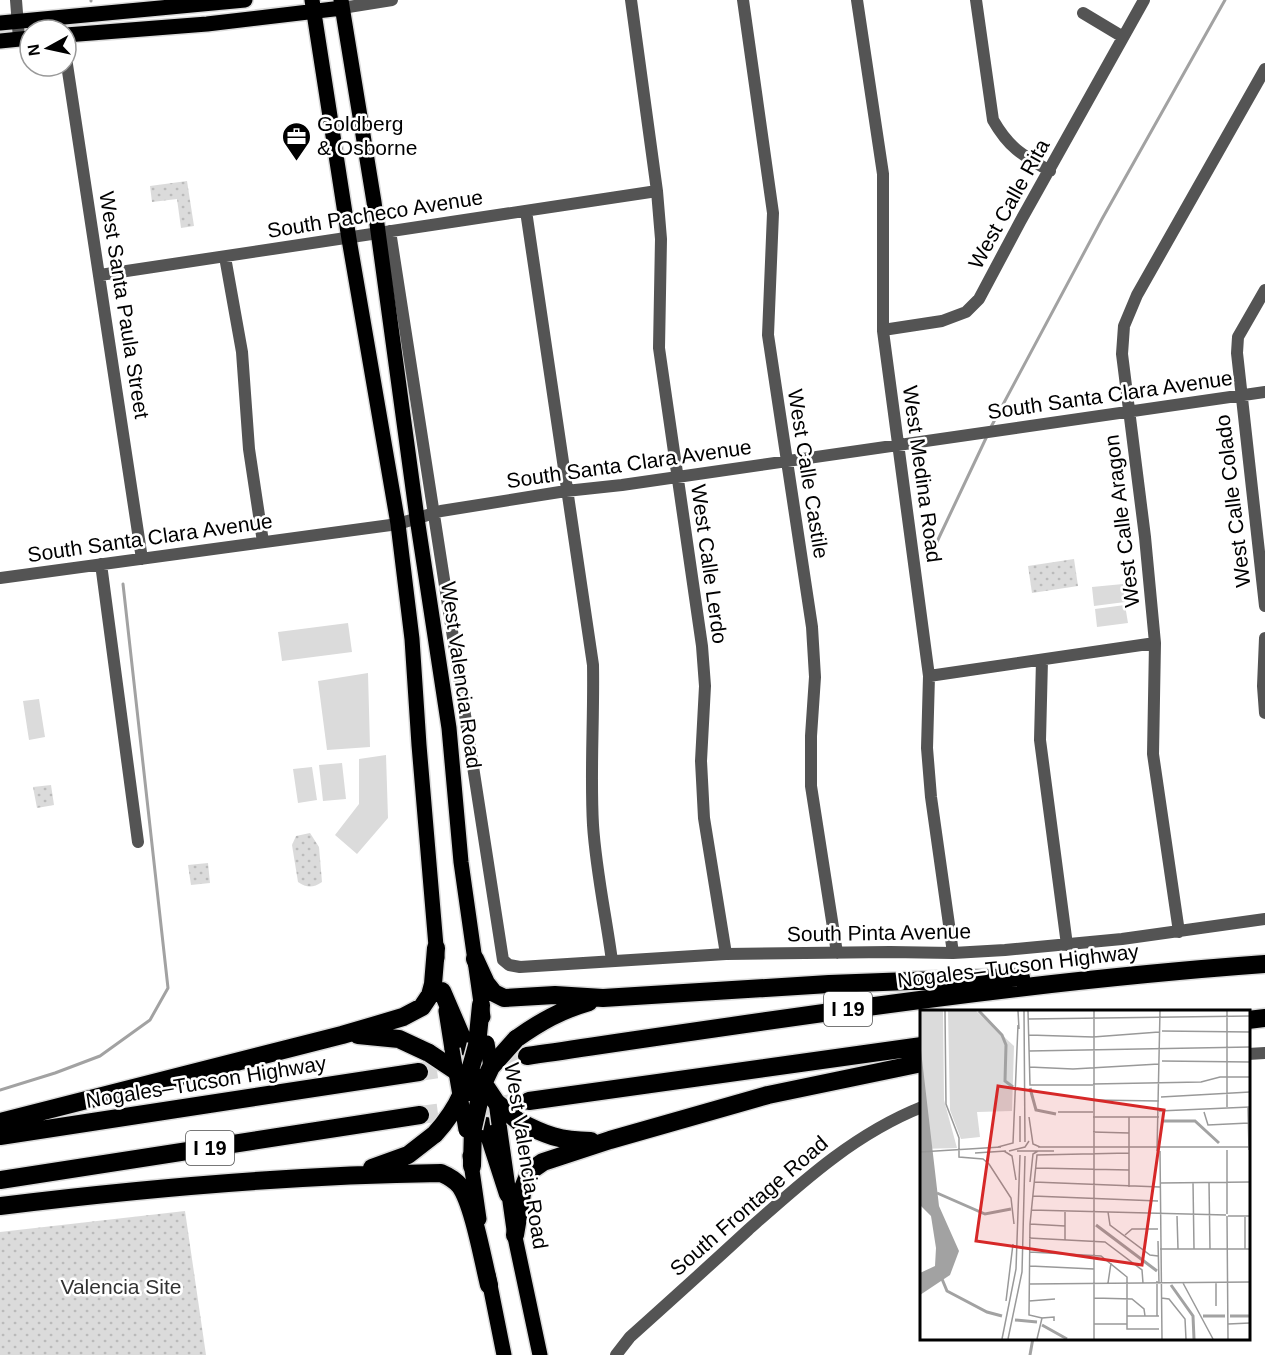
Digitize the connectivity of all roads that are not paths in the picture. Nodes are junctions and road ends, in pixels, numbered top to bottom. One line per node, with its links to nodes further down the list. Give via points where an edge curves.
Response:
1 (16, 0): 13 (street)
2 (245, 0): 11 (main road)
3 (392, 0): 9 (street)
4 (631, 0): 23 (street, West Calle Lerdo)
5 (743, 0): 35 (street, West Calle Castile, via 773,213 768,335)
6 (857, 0): 30 (street, West Medina Road, via 883,174)
7 (976, 0): 22 (street, via 993,120 1019,154)
8 (1144, 0): 17 (street, West Calle Rita)
9 (341, 4): 10 (main road); 25 (main road, West Valencia Road)
10 (313, 6): 15 (main road, via 207,24); 26 (main road, West Valencia Road)
11 (126, 10): 13 (main road); 15 (main road, via 123,21)
12 (1083, 13): 17 (street)
13 (17, 21): 14 (main road)
14 (0, 23)
15 (102, 32): 16 (main road)
16 (78, 34)
17 (1123, 37): 22 (street, West Calle Rita)
18 (18, 40): 19 (main road)
19 (0, 41)
20 (1265, 69): 33 (street, West Calle Aragon, via 1137,295 1124,326 1122,357)
21 (69, 78): 28 (street, West Santa Paula Street)
22 (1050, 171): 30 (street, West Calle Rita, via 980,299 966,312 942,321)
23 (657, 191): 24 (street, South Pacheco Avenue); 36 (street, West Calle Lerdo, via 661,239 659,348)
24 (526, 210): 25 (street, South Pacheco Avenue); 37 (street)
25 (384, 232): 26 (street, South Pacheco Avenue); 38 (street, West Valencia Road); 39 (main road, West Valencia Road)
26 (349, 238): 27 (street, South Pacheco Avenue); 40 (main road, West Valencia Road)
27 (225, 257): 28 (street, South Pacheco Avenue); 41 (street, via 242,352 249,449)
28 (100, 275): 42 (street, West Santa Paula Street)
29 (1265, 290): 32 (street, West Calle Colado, via 1238,337)
30 (884, 330): 34 (street, West Medina Road)
31 (1265, 392): 32 (street, South Santa Clara Avenue)
32 (1240, 396): 33 (street, South Santa Clara Avenue); 46 (street, West Calle Colado)
33 (1129, 412): 34 (street, South Santa Clara Avenue); 48 (street, West Calle Aragon)
34 (899, 445): 35 (street, South Santa Clara Avenue); 50 (street, West Medina Road)
35 (786, 461): 36 (street, South Santa Clara Avenue); 58 (street, West Calle Castile, via 812,627 815,677 811,786)
36 (676, 477): 37 (street, South Santa Clara Avenue); 60 (street, West Calle Lerdo, via 702,646 704,818)
37 (566, 491): 38 (street, South Santa Clara Avenue); 62 (street, via 593,665 593,828)
38 (434, 512): 39 (street, South Santa Clara Avenue); 57 (street, West Valencia Road)
39 (417, 518): 40 (street, South Santa Clara Avenue); 61 (main road, West Valencia Road, via 449,728 461,862)
40 (398, 524): 41 (street, South Santa Clara Avenue); 56 (main road, West Valencia Road, via 412,639)
41 (263, 542): 42 (street, South Santa Clara Avenue)
42 (142, 559): 44 (street, South Santa Clara Avenue)
43 (0, 564): 45 (street)
44 (101, 564): 45 (street, South Santa Clara Avenue); 52 (street)
45 (1, 578)
46 (1265, 606)
47 (1265, 638): 51 (street)
48 (1155, 643): 49 (street); 54 (street, West Calle Aragon, via 1153,754)
49 (1042, 660): 50 (street); 55 (street, via 1040,740)
50 (929, 676): 59 (street, West Medina Road, via 930,798)
51 (1265, 713)
52 (138, 842)
53 (1265, 919): 54 (street, South Pinta Avenue)
54 (1179, 932): 55 (street, South Pinta Avenue)
55 (1067, 945): 59 (street, South Pinta Avenue)
56 (436, 948): 65 (main road, West Valencia Road); 71 (highway, via 433,984 422,1007 403,1017)
57 (501, 950): 62 (street, South Pinta Avenue, via 503,960 519,967)
58 (837, 953): 59 (street, South Pinta Avenue); 60 (street, South Pinta Avenue)
59 (953, 953)
60 (726, 954): 62 (street, South Pinta Avenue)
61 (475, 959): 66 (highway, via 486,983 504,998); 67 (main road, West Valencia Road)
62 (612, 961)
63 (1265, 964): 64 (highway, Nogales–Tucson Highway / I 19)
64 (1171, 971): 66 (highway, via 829,984); 75 (highway, Nogales–Tucson Highway / I 19, via 914,999)
65 (442, 991): 78 (highway)
66 (603, 998): 78 (highway, bridge, via 545,1019 516,1039 491,1067)
67 (481, 1005): 78 (highway)
68 (1250, 1015): 69 (highway)
69 (1265, 1016): 70 (highway)
70 (1250, 1020)
71 (342, 1035): 78 (highway, bridge, via 399,1039); 82 (highway)
72 (920, 1046): 79 (highway, I 19)
73 (1265, 1053): 74 (street)
74 (1250, 1054)
75 (527, 1056)
76 (920, 1063): 85 (highway, via 768,1095)
77 (419, 1072): 84 (highway, Nogales–Tucson Highway / I 19)
78 (472, 1072): 83 (highway, bridge); 83 (main road, West Valencia Road, bridge); 85 (highway, bridge, via 518,1122 543,1135 572,1141); 87 (highway, bridge, via 451,1116 435,1134 389,1164)
79 (529, 1101)
80 (920, 1107): 95 (street, South Frontage Road, via 862,1137 809,1175 630,1337)
81 (420, 1115): 88 (highway, I 19)
82 (0, 1122)
83 (481, 1127): 86 (highway); 89 (highway)
84 (0, 1137)
85 (610, 1140): 91 (highway, via 543,1162 530,1171)
86 (471, 1166): 92 (main road)
87 (350, 1174): 90 (highway); 92 (highway, via 441,1173 450,1177 468,1201)
88 (0, 1180)
89 (508, 1194): 91 (main road, West Valencia Road)
90 (0, 1206)
91 (515, 1235): 94 (main road, West Valencia Road)
92 (489, 1285): 93 (main road)
93 (504, 1355)
94 (540, 1355)
95 (616, 1355)

